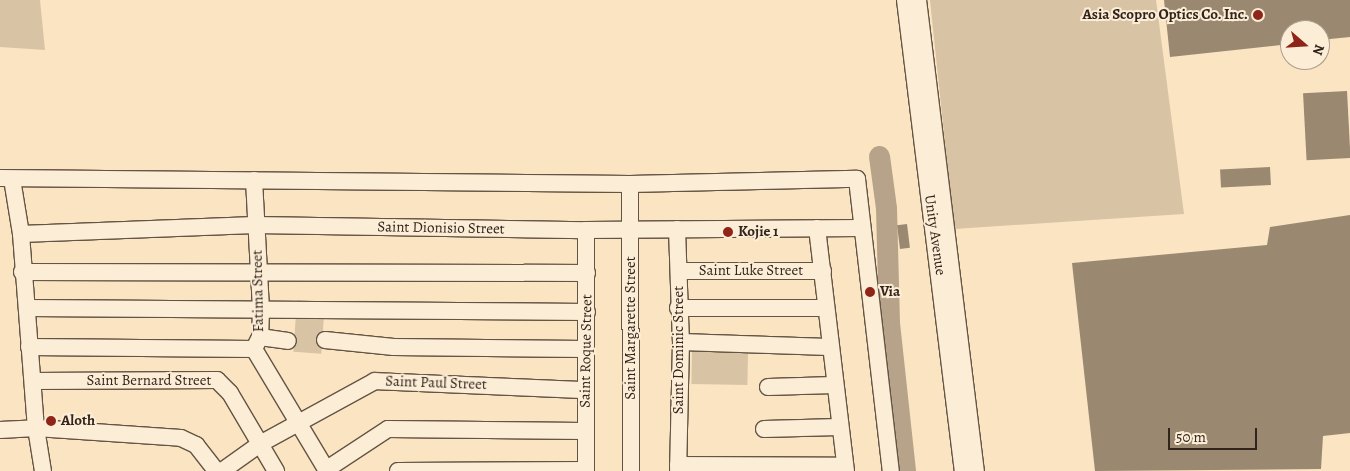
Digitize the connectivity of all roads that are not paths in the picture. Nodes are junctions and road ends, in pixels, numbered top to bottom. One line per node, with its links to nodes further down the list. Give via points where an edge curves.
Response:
1 (905, 0): 52 (street, Unity Avenue)
2 (918, 0): 53 (street, Unity Avenue)
3 (6, 178): 4 (street); 12 (street)
4 (254, 180): 5 (street); 6 (street, Fatima Street)
5 (630, 184): 8 (street, via 857,179); 10 (street, Saint Margarette Street)
6 (255, 225): 9 (street, Saint Dionisio Street); 12 (street, Saint Dionisio Street); 17 (street, Fatima Street)
7 (817, 228): 8 (street, Saint Dionisio Street); 11 (street, Saint Dionisio Street); 14 (street)
8 (861, 228): 51 (street)
9 (586, 230): 10 (street, Saint Dionisio Street); 16 (street, Saint Roque Street)
10 (631, 230): 11 (street, Saint Dionisio Street); 50 (street, Saint Margarette Street)
11 (677, 230): 13 (street, Saint Dominic Street)
12 (21, 234): 15 (street)
13 (679, 271): 14 (street, Saint Luke Street); 19 (street, Saint Dominic Street)
14 (823, 271): 20 (street)
15 (22, 272): 17 (street); 18 (street)
16 (587, 273): 17 (street); 22 (street, Saint Roque Street)
17 (260, 274): 21 (street, Fatima Street)
18 (28, 308): 21 (street); 27 (street)
19 (678, 308): 20 (street); 25 (street, Saint Dominic Street)
20 (826, 308): 28 (street)
21 (261, 311): 22 (street); 26 (street, Fatima Street)
22 (586, 312): 29 (street, Saint Roque Street)
23 (325, 340): 29 (street, via 394,347)
24 (288, 341): 26 (street)
25 (680, 342): 28 (street); 41 (street, Saint Dominic Street)
26 (257, 343): 27 (street); 34 (street, Fatima Street)
27 (29, 347): 30 (street)
28 (829, 347): 31 (street)
29 (586, 349): 33 (street, Saint Roque Street)
30 (33, 381): 36 (street); 40 (street, Saint Bernard Street, via 213,379 226,386)
31 (834, 385): 32 (street); 35 (street)
32 (768, 387)
33 (585, 390): 34 (street, Saint Paul Street, via 375,381); 39 (street, Saint Roque Street)
34 (298, 423): 40 (street, Saint Paul Street); 43 (street, Fatima Street)
35 (839, 427): 37 (street); 42 (street)
36 (36, 428): 38 (street); 45 (street); 46 (street, via 181,438 196,445)
37 (764, 429)
38 (0, 430)
39 (584, 431): 43 (street, via 388,429); 44 (street, Saint Roque Street)
40 (260, 444): 47 (street, Saint Paul Street); 48 (street, Saint Bernard Street)
41 (678, 468): 42 (street)
42 (846, 469)
43 (327, 470)
44 (586, 470): 49 (street)
45 (43, 471)
46 (216, 471)
47 (222, 471)
48 (276, 471)
49 (398, 471)
50 (631, 471)
51 (891, 471)
52 (964, 471)
53 (976, 471)

